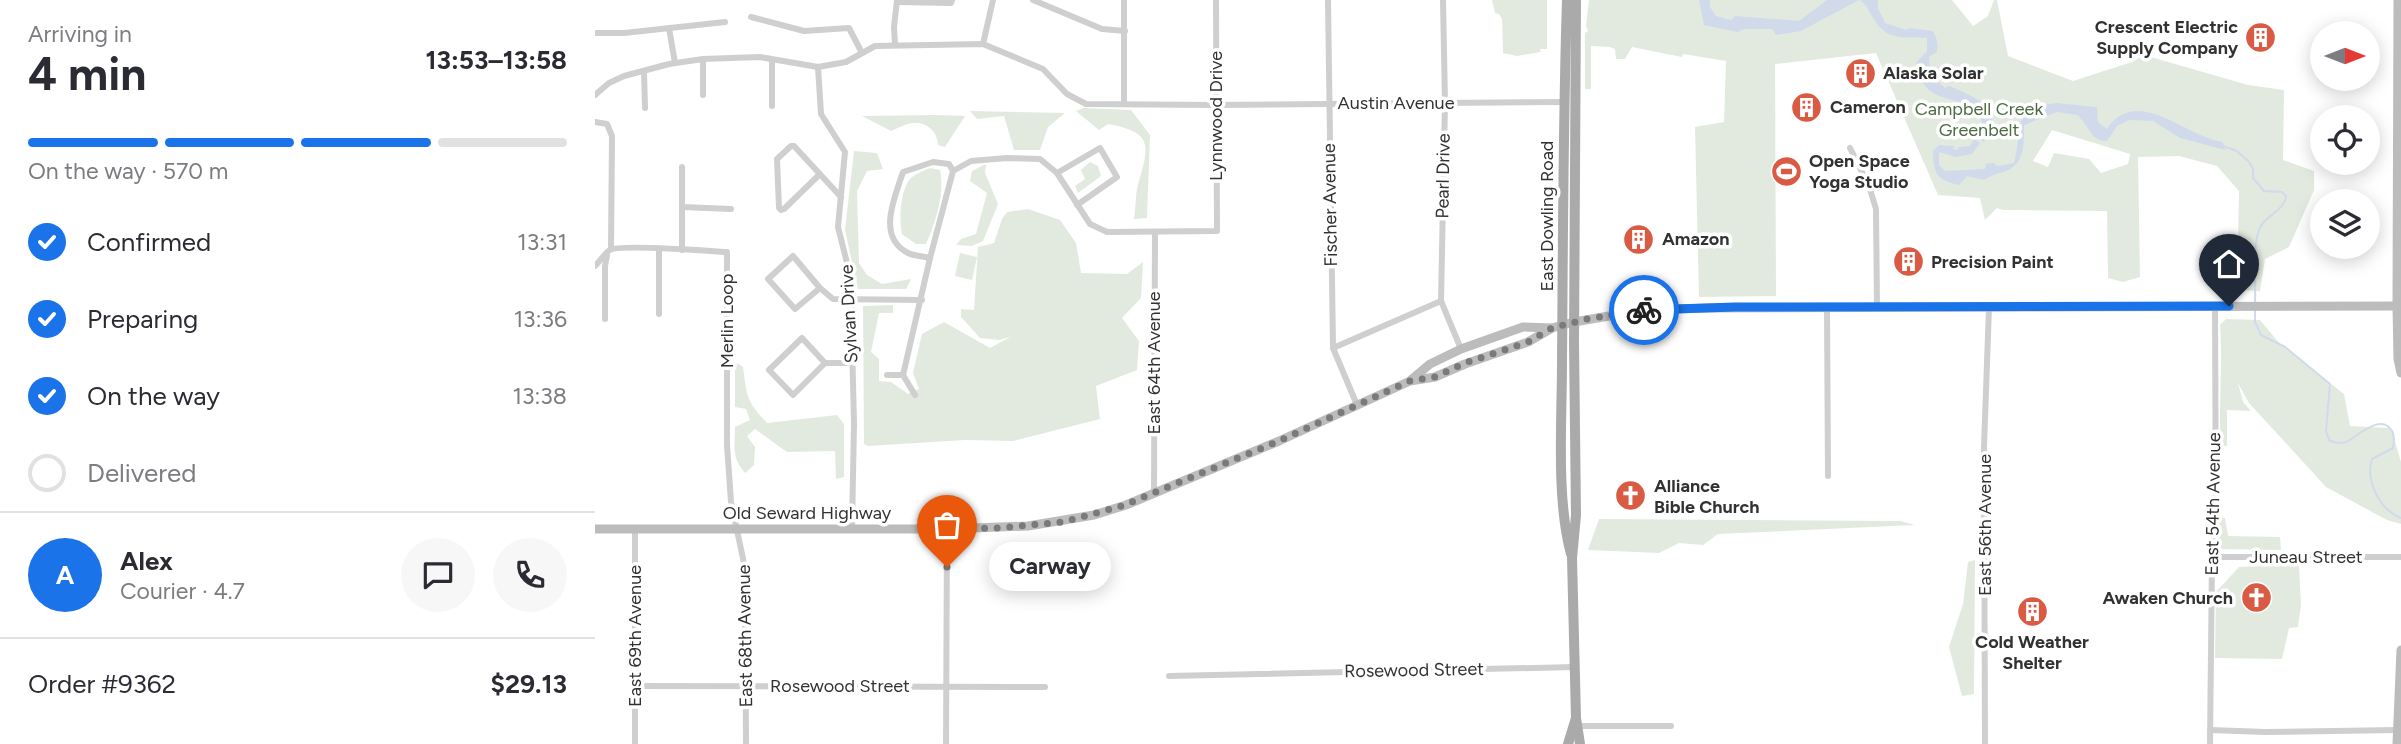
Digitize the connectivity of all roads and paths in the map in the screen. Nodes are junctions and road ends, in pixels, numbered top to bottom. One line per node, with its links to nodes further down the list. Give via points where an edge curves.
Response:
1 (952, 0): 9 (street)
2 (993, 0): 19 (street)
3 (1033, 0): 10 (street)
4 (1124, 0): 15 (street)
5 (1216, 0): 33 (street, Lynnwood Drive)
6 (1328, 0): 30 (street, Fischer Avenue)
7 (1443, 0): 31 (street, Pearl Drive)
8 (2398, 0): 17 (main road)
9 (897, 1): 18 (street)
10 (1052, 4): 15 (street, via 1102,29)
11 (1571, 5): 28 (main road, East Dowling Road); 29 (main road, East Dowling Road)
12 (751, 17): 20 (street, via 804,31 849,28)
13 (725, 22): 14 (street)
14 (669, 29): 16 (street); 23 (street)
15 (1125, 31): 32 (street)
16 (595, 33)
17 (2399, 41): 57 (main road)
18 (895, 44): 19 (street); 20 (street, via 876,46)
19 (983, 44): 32 (street, Austin Avenue, via 1043,69 1067,94 1086,104)
20 (862, 54): 24 (street)
21 (703, 59): 22 (street); 23 (street); 27 (street)
22 (772, 60): 24 (street); 34 (street)
23 (675, 63): 25 (street)
24 (818, 67): 42 (street, Sylvan Drive, via 821,114 845,152)
25 (644, 72): 26 (street, via 609,83); 35 (street)
26 (595, 95)
27 (703, 95)
28 (1563, 102): 29 (street, Austin Avenue); 31 (street, Austin Avenue); 64 (main road, East Dowling Road)
29 (1575, 102): 63 (main road, East Dowling Road)
30 (1329, 103): 31 (street, Austin Avenue); 33 (street, Austin Avenue); 65 (street, Fischer Avenue)
31 (1445, 103): 55 (street, Pearl Drive)
32 (1124, 104): 33 (street, Austin Avenue)
33 (1216, 105): 46 (street, Lynnwood Drive, via 1217,231)
34 (772, 106)
35 (645, 108)
36 (595, 122): 49 (street, via 607,124 612,136)
37 (1850, 148): 59 (street, via 1876,209)
38 (682, 167): 44 (street)
39 (953, 172): 40 (street, via 971,160 1007,158 1040,159); 50 (street); 50 (street, via 949,164 933,162 903,172 895,199 889,229 896,243 908,253)
40 (1057, 173): 43 (street); 43 (street, via 1100,148 1105,155 1117,177)
41 (820, 174): 41 (street, via 791,146 777,159 779,208 784,209); 42 (street)
42 (841, 197): 53 (street, Sylvan Drive, via 838,227)
43 (1077, 205): 46 (street, via 1090,224 1107,232)
44 (682, 207): 45 (street); 48 (street)
45 (731, 209)
46 (1155, 233): 76 (street, East 64th Avenue)
47 (659, 250): 48 (street, Merlin Loop); 49 (street, Merlin Loop, via 629,246); 61 (street)
48 (682, 250): 80 (street, Merlin Loop, via 727,252 727,445)
49 (609, 251): 51 (street); 62 (street, via 604,266)
50 (930, 258): 54 (street)
51 (595, 266)
52 (820, 288): 52 (street, via 793,256 768,279 795,309); 53 (street, via 833,299)
53 (851, 300): 54 (street); 68 (street, Sylvan Drive)
54 (922, 300): 71 (street)
55 (1441, 301): 65 (street); 66 (street, Pearl Drive)
56 (2215, 306): 57 (main road, Old Seward Highway); 60 (main road, Old Seward Highway); 82 (street, East 54th Avenue)
57 (2399, 306): 69 (main road)
58 (1827, 307): 59 (main road, Old Seward Highway); 63 (main road, Old Seward Highway, via 1644,310); 75 (street)
59 (1877, 307): 60 (main road, Old Seward Highway)
60 (1989, 307): 101 (street, East 56th Avenue, via 1984,447)
61 (659, 314)
62 (605, 319)
63 (1574, 322): 64 (main road, Old Seward Highway); 84 (main road, East Dowling Road, via 1576,515)
64 (1557, 327): 66 (main road, Old Seward Highway, via 1523,327); 72 (main road, Old Seward Highway, via 1435,377); 84 (main road, East Dowling Road, via 1564,519)
65 (1333, 348): 74 (street, Fischer Avenue)
66 (1461, 349): 72 (main road, Old Seward Highway, via 1430,364)
67 (825, 362): 67 (street, via 802,338 769,370 793,395); 68 (street)
68 (852, 363): 77 (street, Sylvan Drive)
69 (2401, 373)
70 (887, 375): 71 (street)
71 (903, 375): 73 (street)
72 (1410, 381): 74 (main road, Old Seward Highway)
73 (915, 395)
74 (1357, 405): 76 (main road, Old Seward Highway)
75 (1828, 476)
76 (1154, 494): 81 (main road, Old Seward Highway, via 1063,522)
77 (852, 528): 80 (main road, Old Seward Highway); 81 (main road, Old Seward Highway)
78 (595, 529): 79 (main road, Old Seward Highway)
79 (635, 529): 80 (main road, Old Seward Highway); 88 (street, East 69th Avenue)
80 (737, 529): 90 (street, East 68th Avenue, via 746,582)
81 (947, 529): 89 (street)
82 (2212, 557): 83 (street, Juneau Street); 94 (street, East 54th Avenue)
83 (2401, 557)
84 (1571, 558): 86 (main road, East Dowling Road)
85 (2401, 650): 95 (main road)
86 (1575, 667): 87 (street, Rosewood Street); 92 (main road, East Dowling Road)
87 (1169, 676)
88 (635, 685): 90 (street, Rosewood Street); 96 (street, East 69th Avenue)
89 (946, 685): 90 (street, Rosewood Street); 91 (street, Rosewood Street); 98 (street)
90 (747, 686): 97 (street, East 68th Avenue)
91 (1045, 687)
92 (1577, 722): 93 (street); 99 (main road, East Dowling Road); 100 (main road, East Dowling Road)
93 (1671, 726)
94 (2210, 730): 95 (street); 102 (street, East 54th Avenue)
95 (2397, 730): 103 (main road)
96 (635, 744)
97 (746, 744)
98 (946, 744)
99 (1568, 744)
100 (1580, 744)
101 (1985, 744)
102 (2210, 744)
103 (2397, 744)

